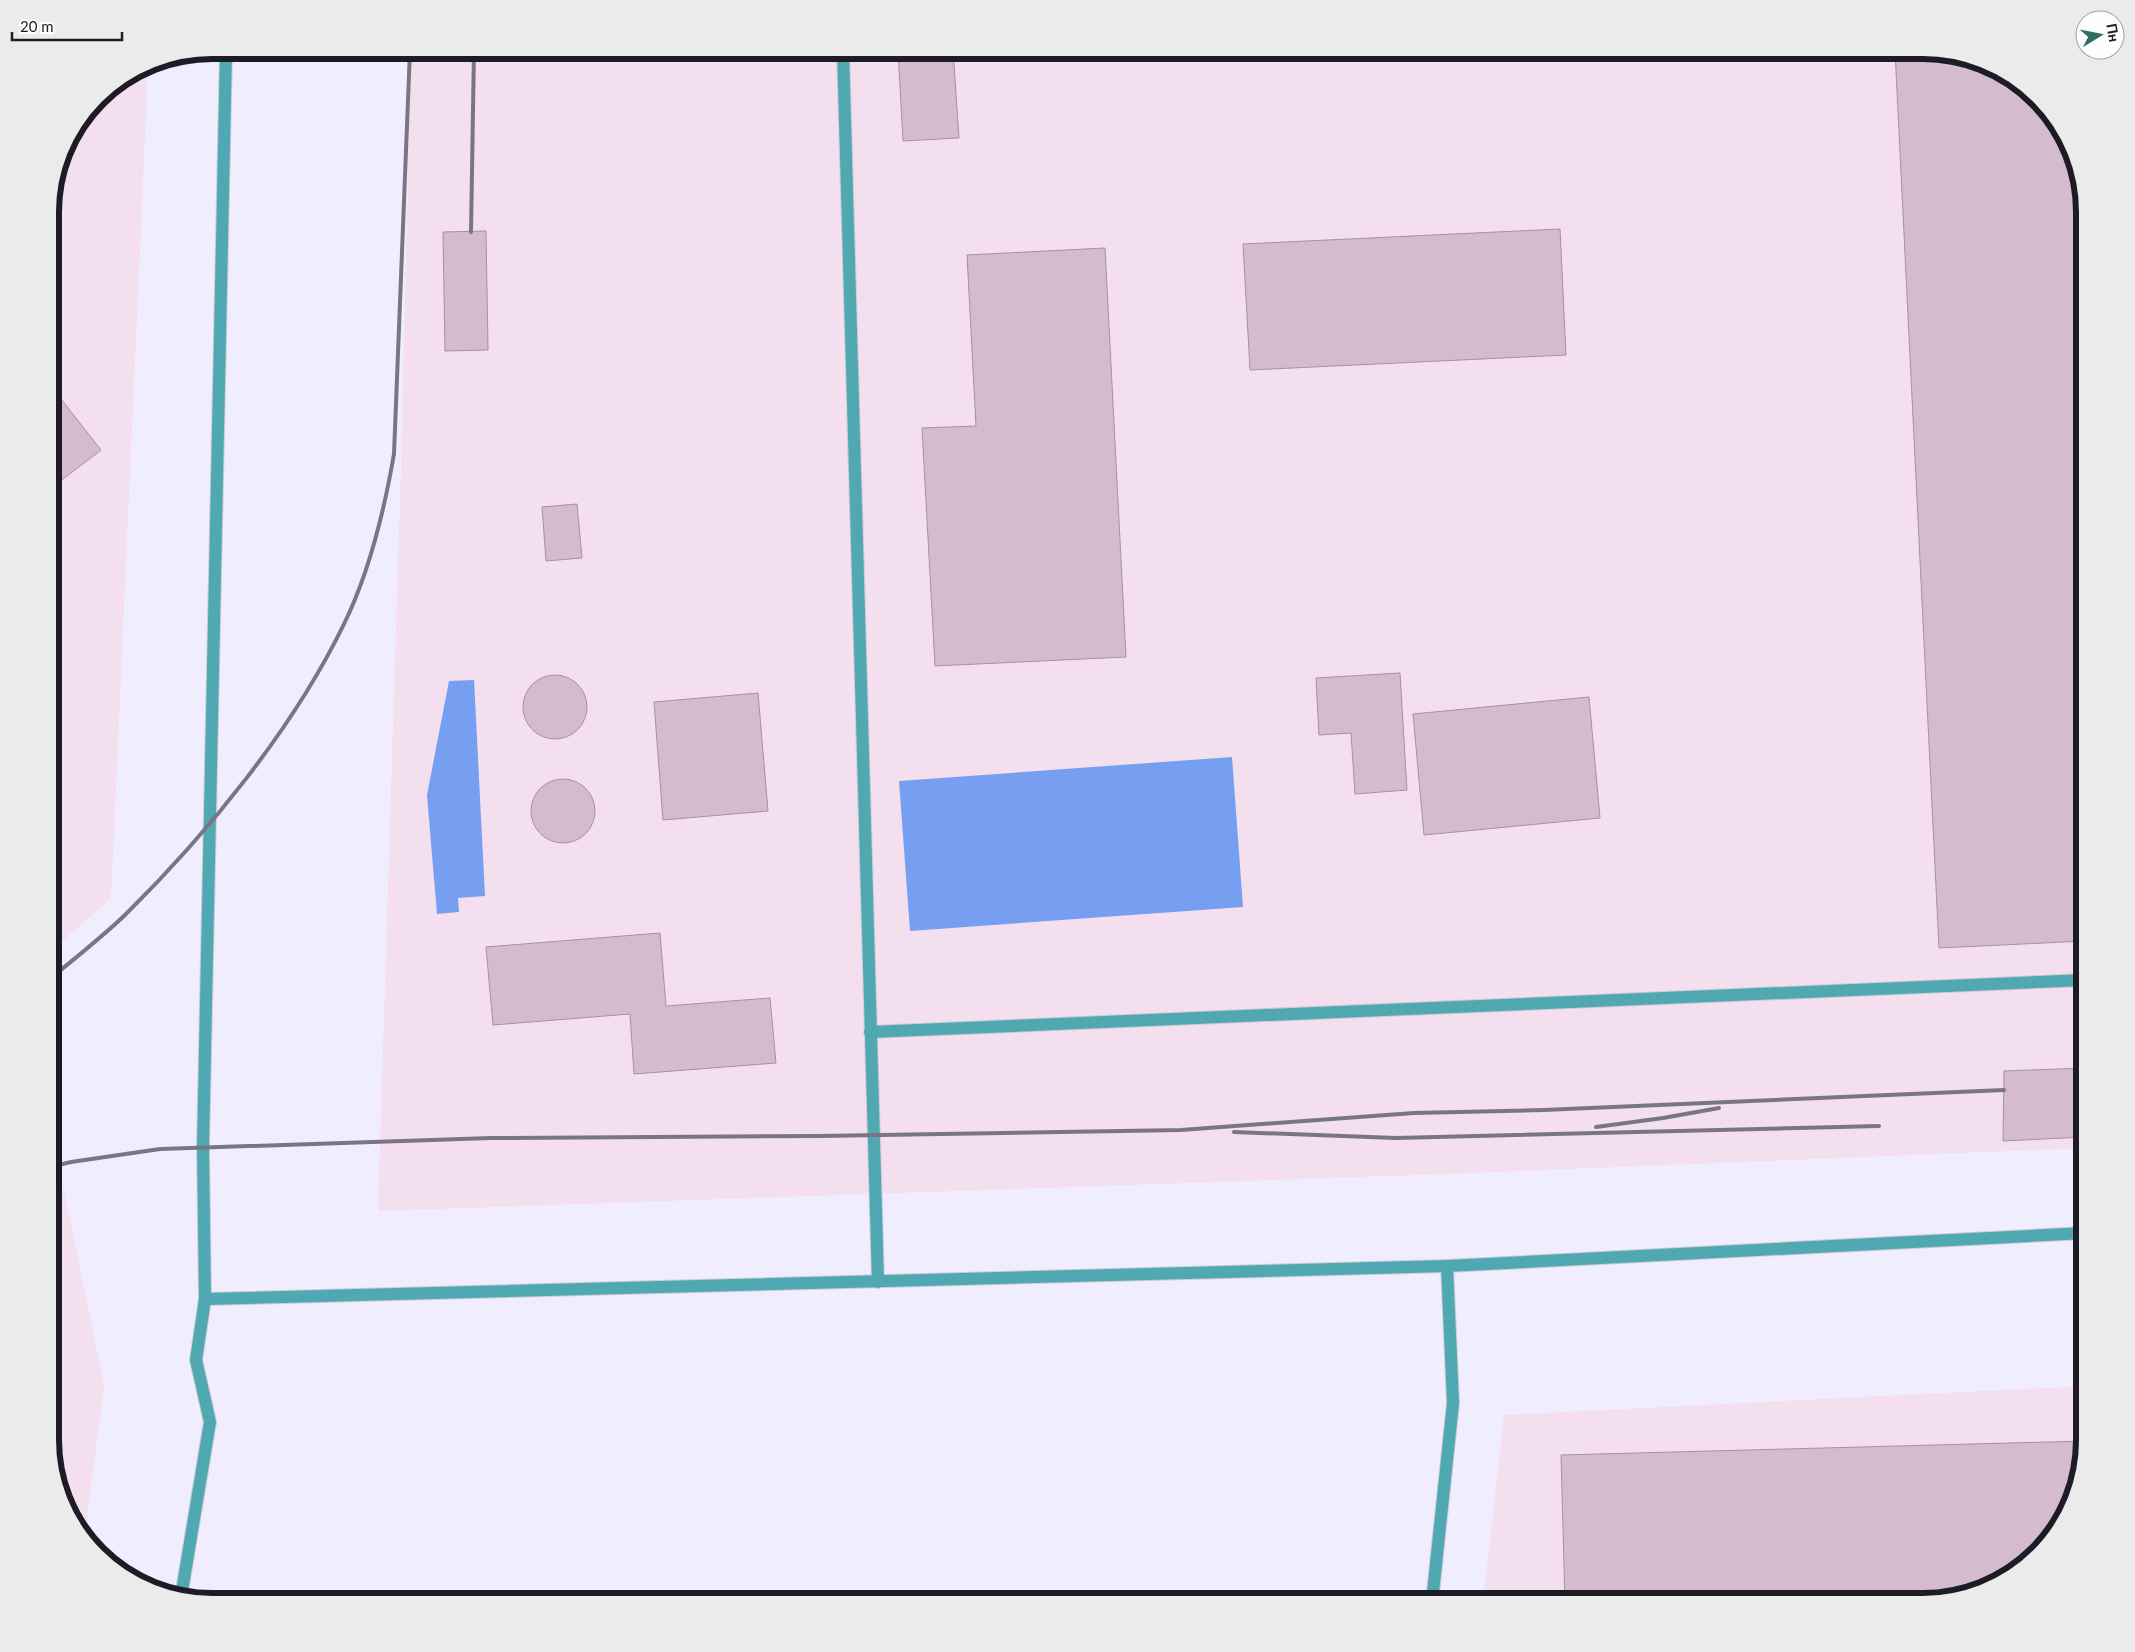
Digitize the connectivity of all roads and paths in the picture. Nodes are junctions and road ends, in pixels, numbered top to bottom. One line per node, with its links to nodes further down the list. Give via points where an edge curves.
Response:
1 (226, 59): 8 (lane, via 203,1147)
2 (843, 59): 4 (lane)
3 (2076, 980): 4 (lane)
4 (870, 1032): 7 (lane)
5 (2076, 1233): 6 (lane)
6 (1447, 1266): 7 (lane); 10 (lane, via 1453,1403)
7 (878, 1282): 8 (lane)
8 (205, 1299): 9 (lane, via 196,1360 210,1422)
9 (182, 1590)
10 (1433, 1593)

